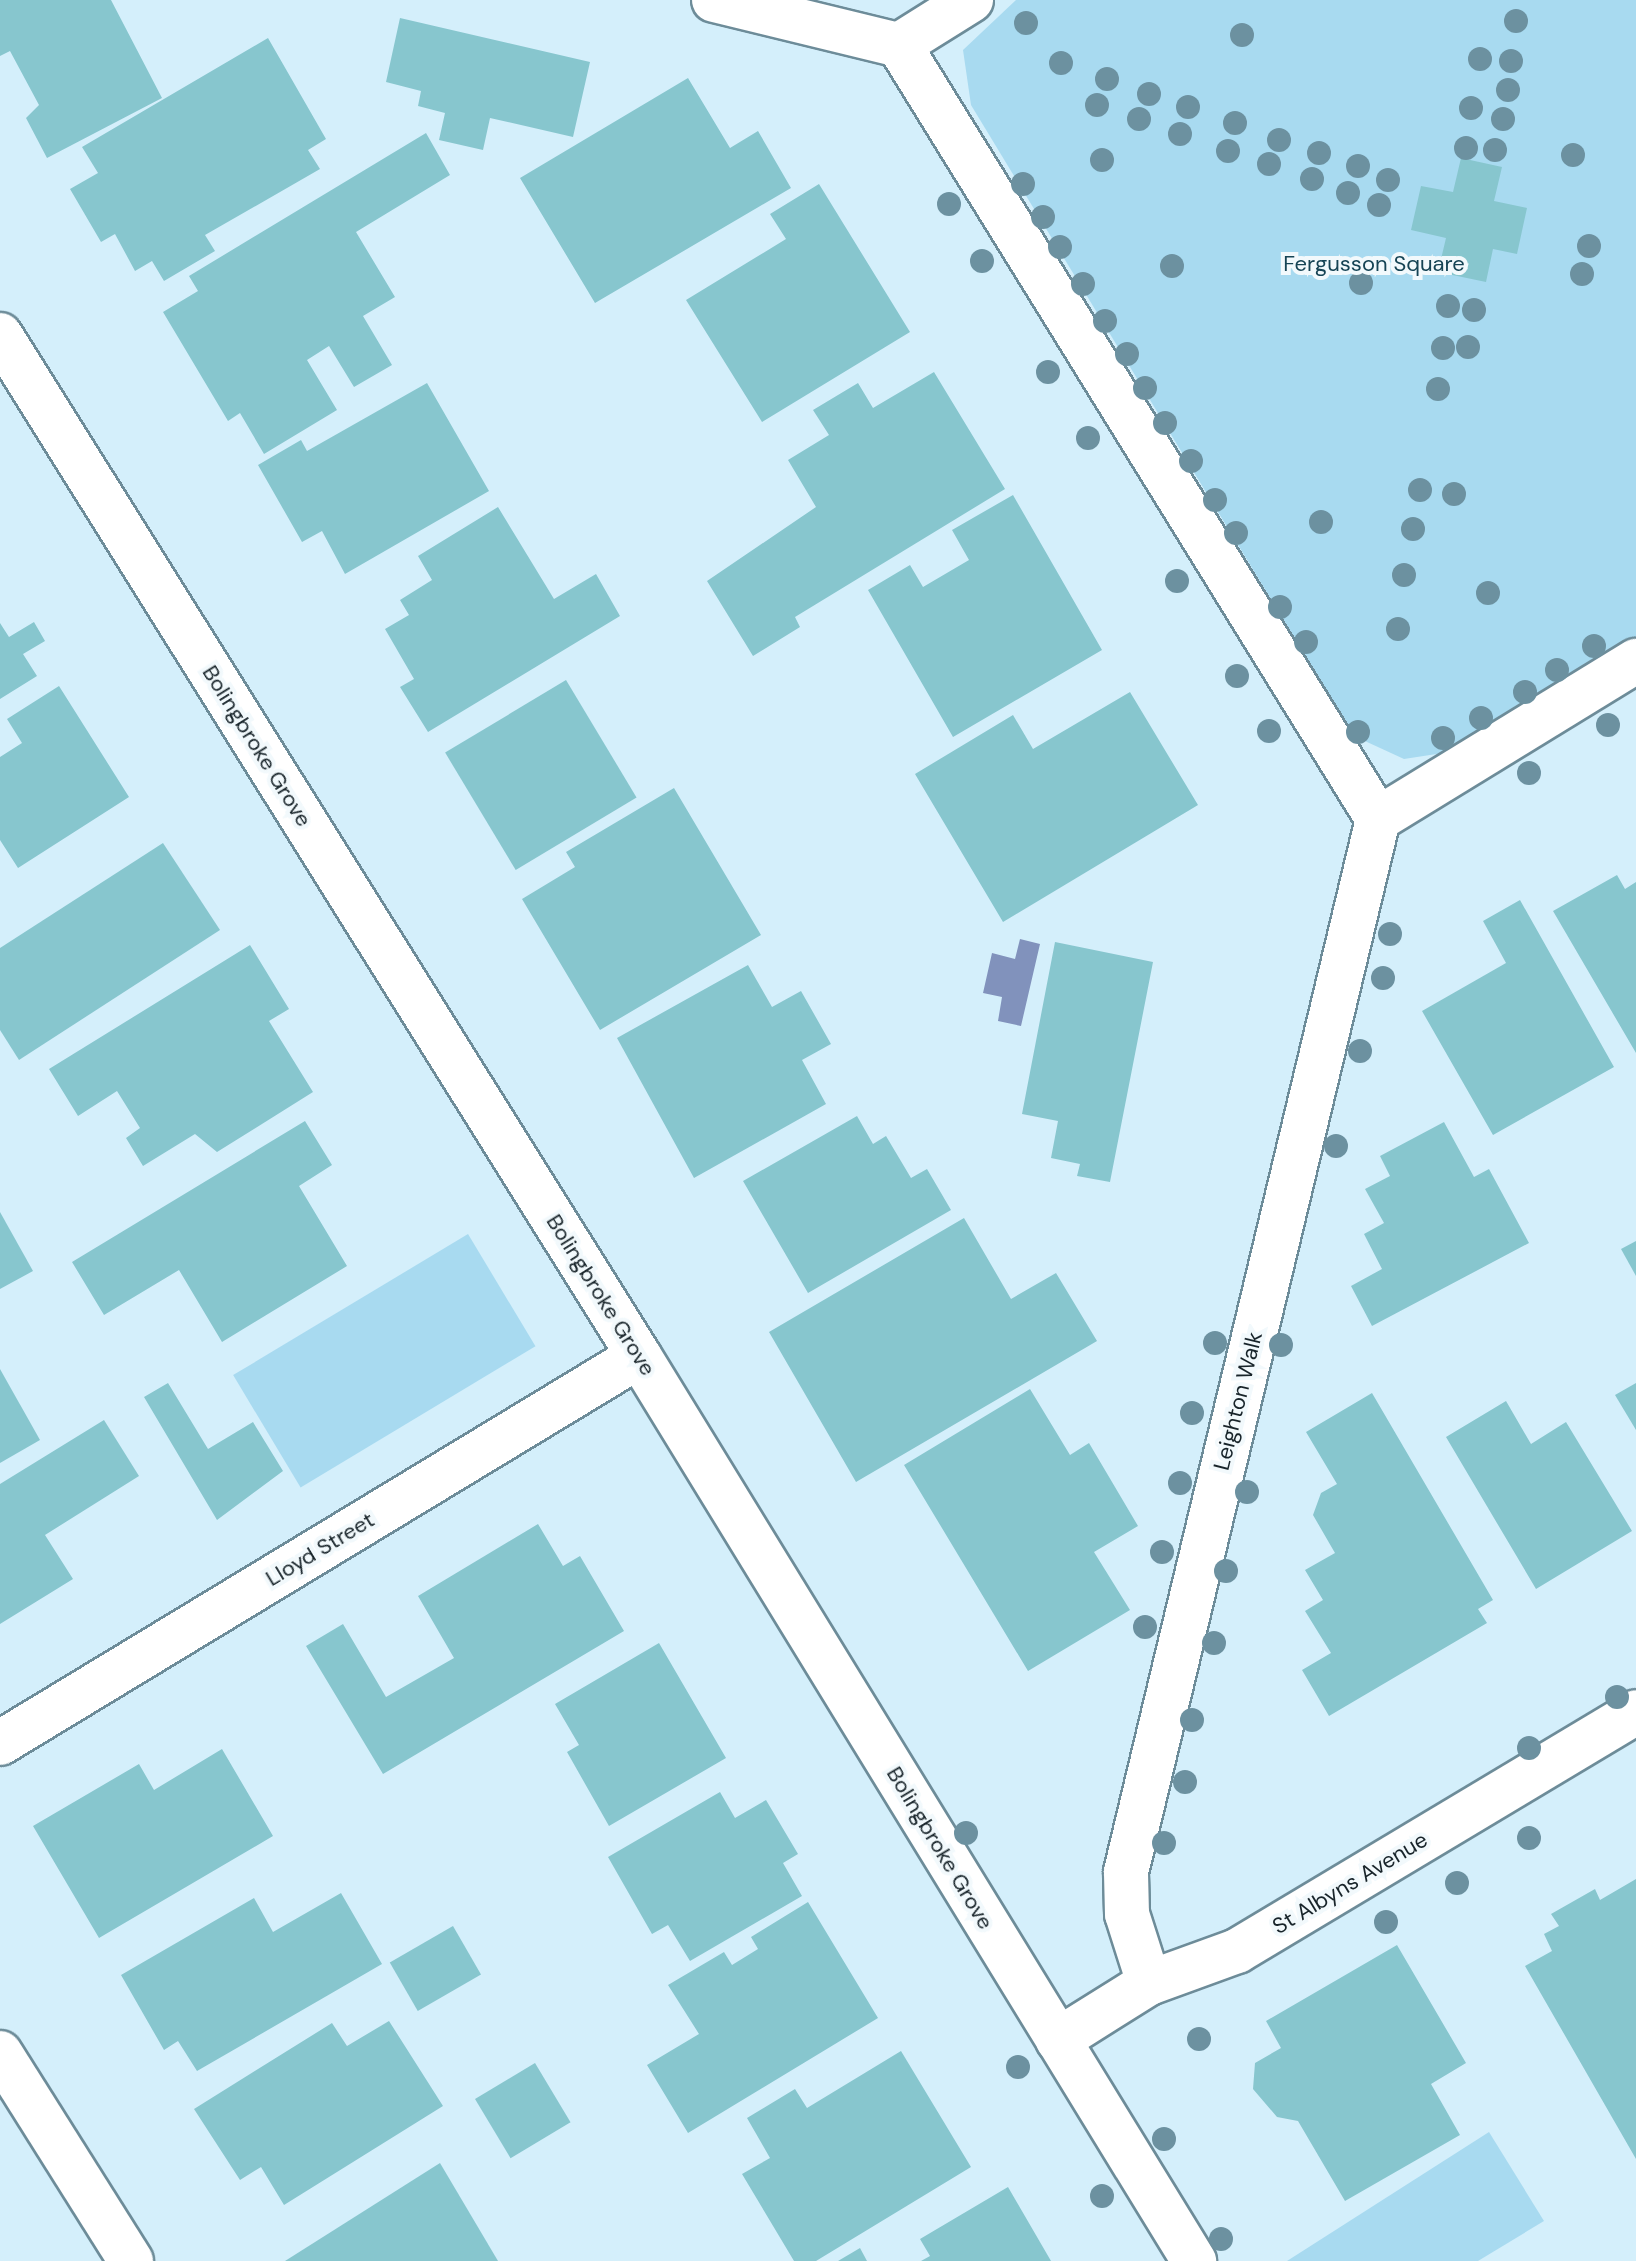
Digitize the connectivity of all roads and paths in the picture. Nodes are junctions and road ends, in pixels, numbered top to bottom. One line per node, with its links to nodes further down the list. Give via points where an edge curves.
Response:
1 (714, 0): 3 (street)
2 (971, 0): 3 (street)
3 (899, 45): 6 (street)
4 (0, 335): 7 (street, Bolingbroke Grove)
5 (1636, 661): 6 (street)
6 (1378, 819): 10 (street, Leighton Walk, via 1126,1872 1127,1914)
7 (639, 1356): 9 (street, Lloyd Street); 11 (street, Bolingbroke Grove)
8 (1636, 1712): 10 (street, St Albyns Avenue, via 1237,1951)
9 (0, 1743)
10 (1149, 1983): 11 (street, St Albyns Avenue)
11 (1058, 2040): 14 (street, Bolingbroke Grove)
12 (0, 2053): 13 (street)
13 (131, 2261)
14 (1194, 2261)

